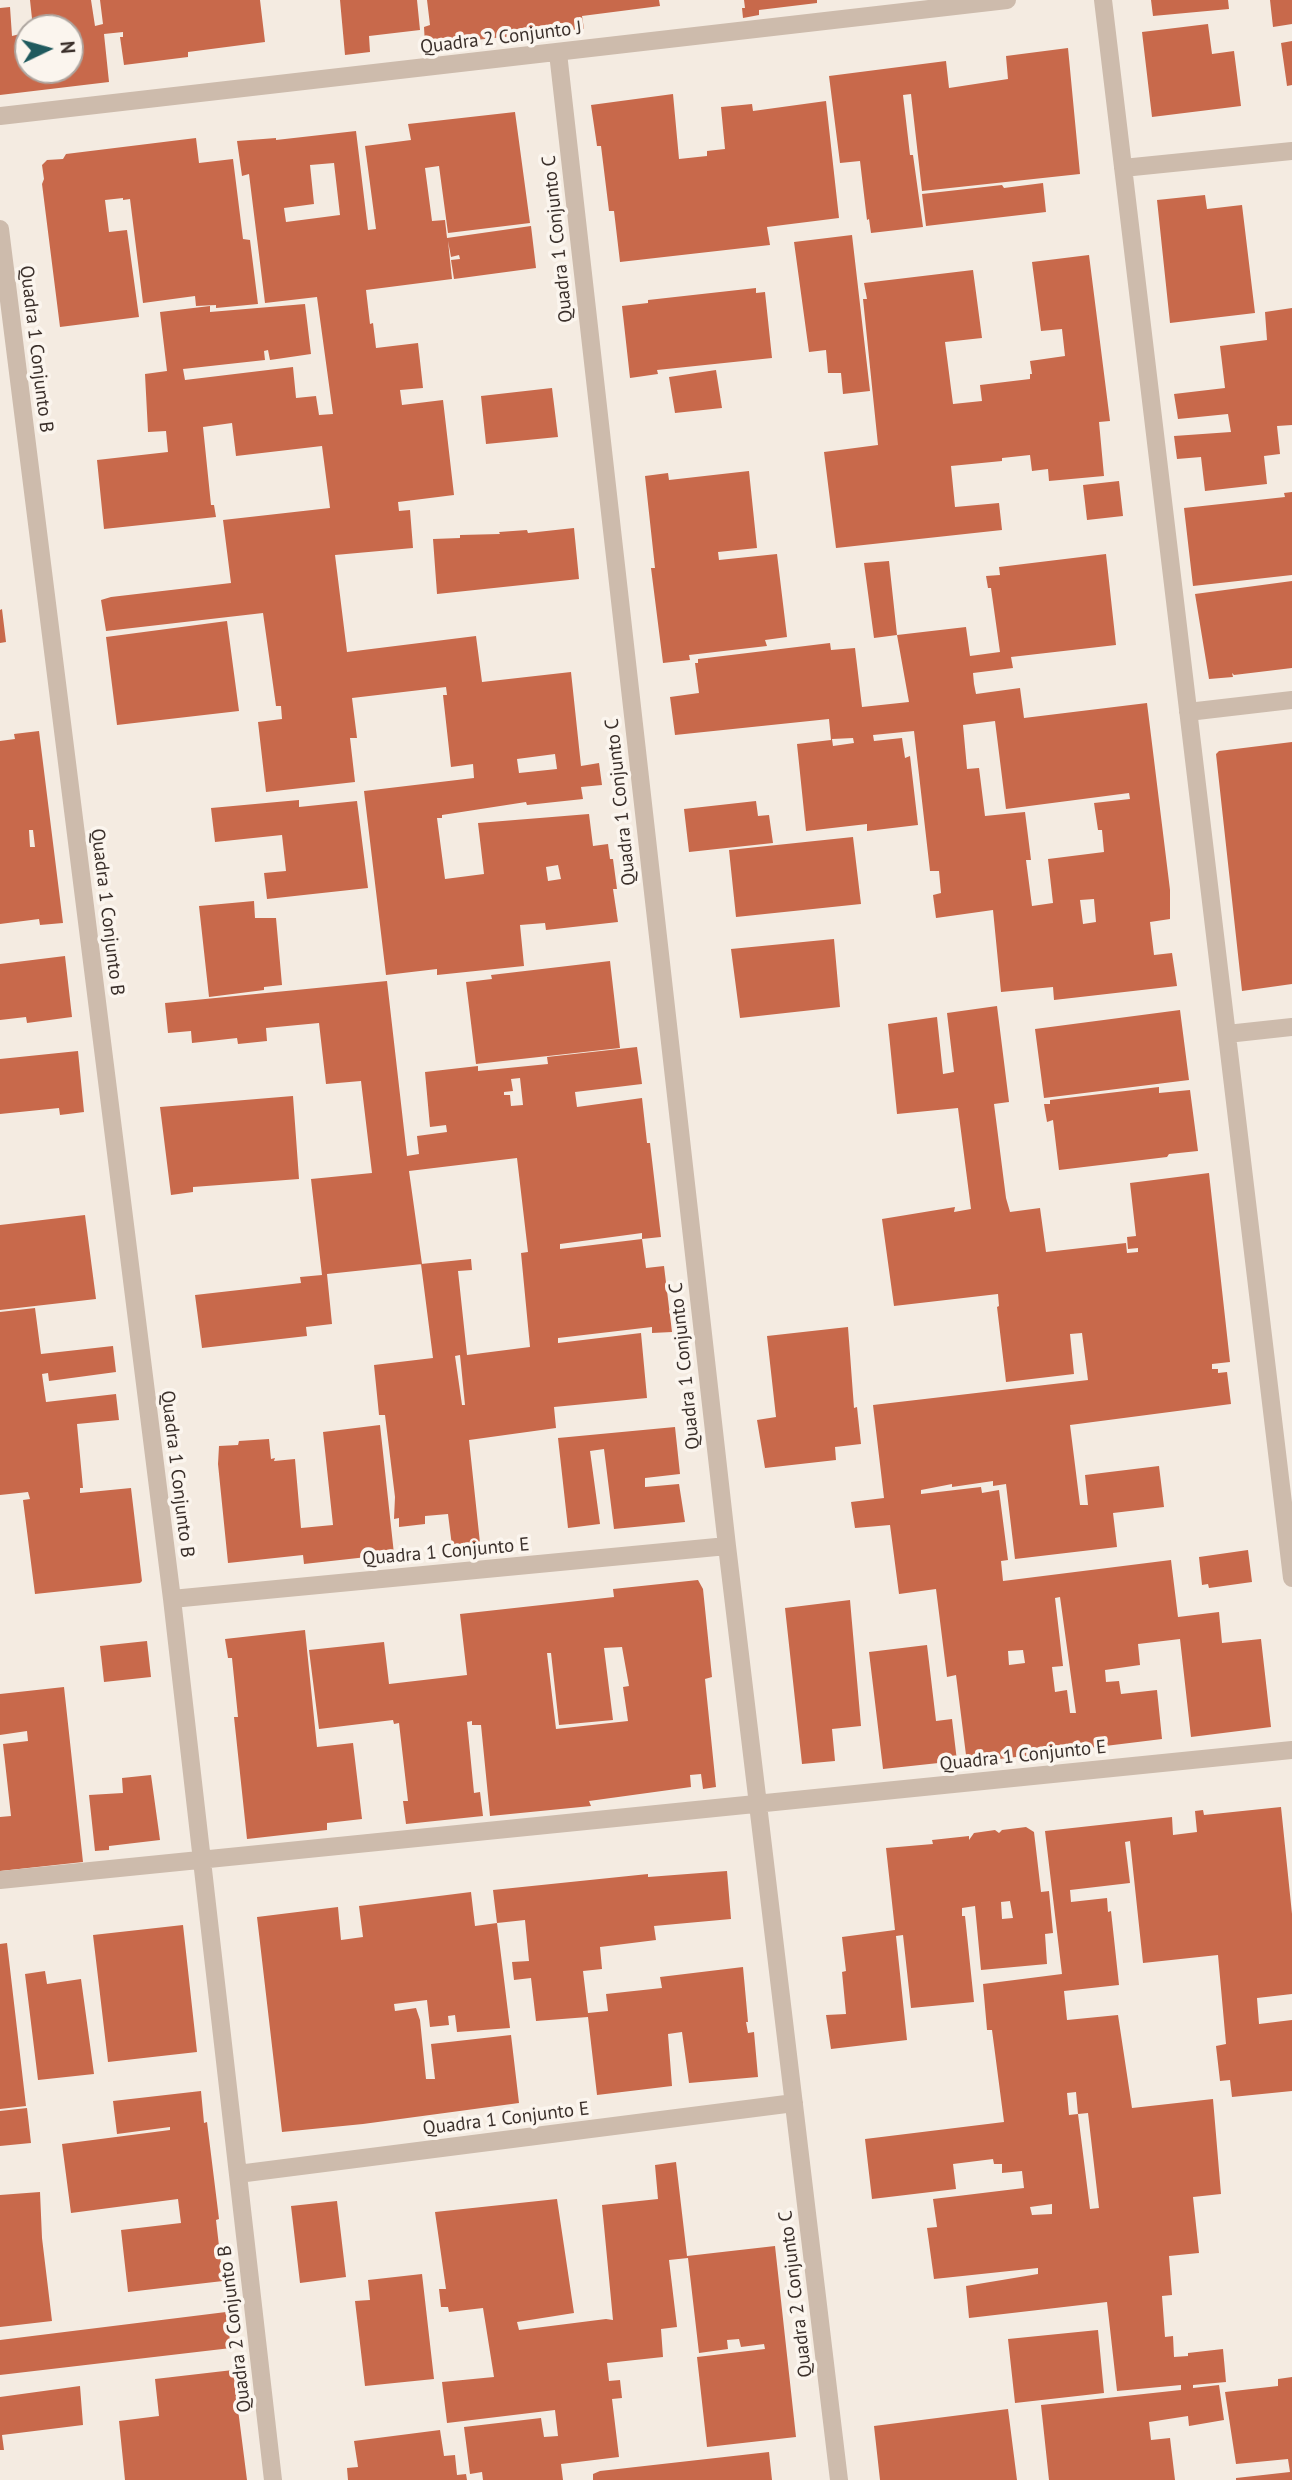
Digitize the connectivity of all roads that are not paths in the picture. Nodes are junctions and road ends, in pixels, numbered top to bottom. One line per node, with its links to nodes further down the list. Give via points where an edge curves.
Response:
1 (1007, 0): 3 (street, Quadra 2 Conjunto J)
2 (1103, 0): 6 (street)
3 (558, 53): 4 (street, Quadra 2 Conjunto J); 12 (street, Quadra 1 Conjunto C)
4 (0, 116)
5 (1292, 151): 6 (street)
6 (1123, 168): 9 (street)
7 (0, 229): 14 (street, Quadra 1 Conjunto B)
8 (1292, 700): 9 (street)
9 (1188, 712): 11 (street)
10 (1292, 1027): 11 (street)
11 (1227, 1034): 13 (street)
12 (727, 1546): 14 (street, Quadra 1 Conjunto E); 16 (street)
13 (1292, 1578)
14 (172, 1599): 17 (street)
15 (1292, 1750): 16 (street, Quadra 1 Conjunto E)
16 (758, 1803): 17 (street, Quadra 1 Conjunto E); 19 (street)
17 (202, 1860): 18 (street, Quadra 1 Conjunto E); 20 (street)
18 (0, 1880)
19 (794, 2103): 20 (street, Quadra 1 Conjunto E); 22 (street, Quadra 2 Conjunto C)
20 (238, 2174): 21 (street, Quadra 2 Conjunto B)
21 (273, 2480)
22 (839, 2480)

